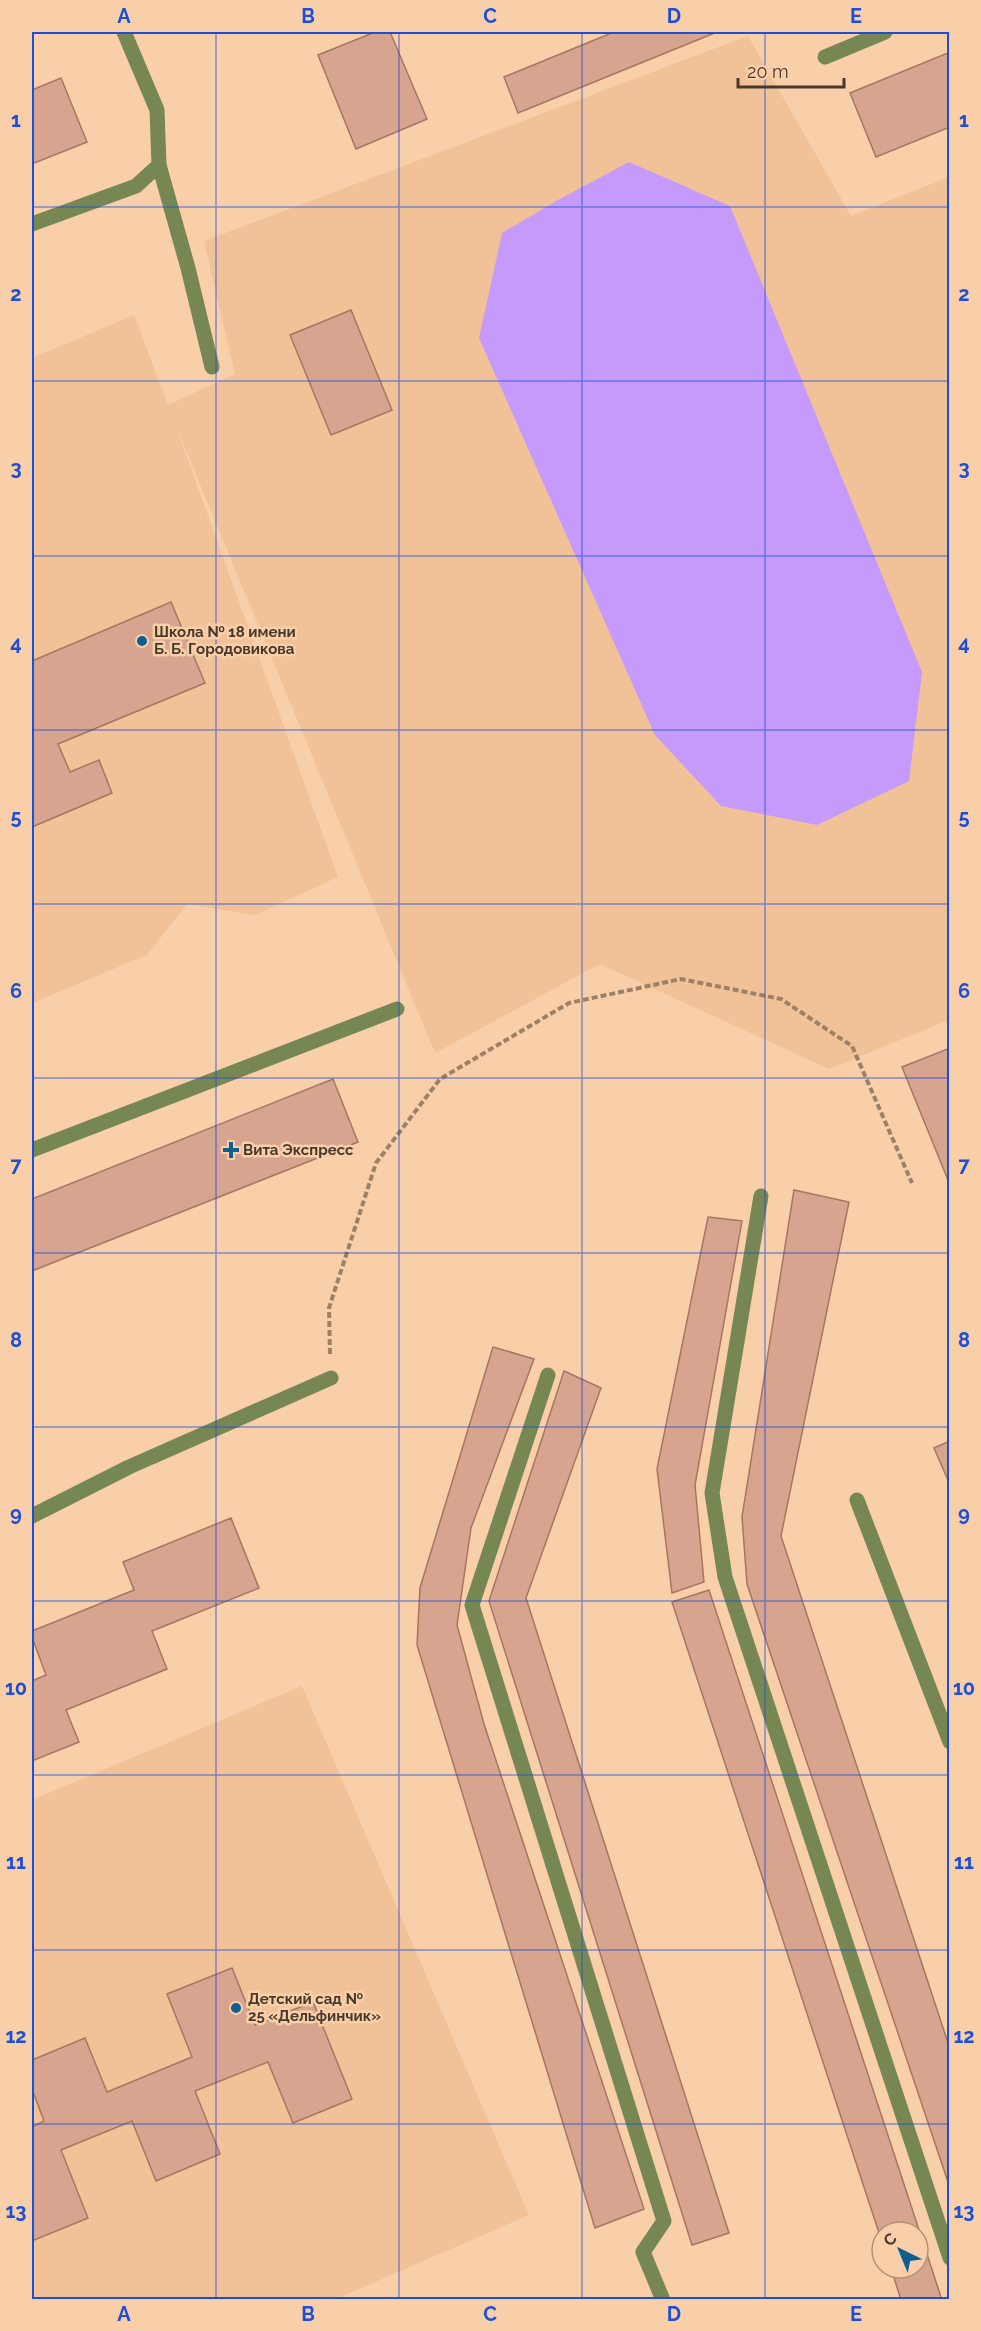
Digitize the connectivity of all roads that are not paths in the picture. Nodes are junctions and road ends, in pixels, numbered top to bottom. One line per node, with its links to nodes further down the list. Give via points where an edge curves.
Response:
1 (124, 32): 4 (lane, via 157,110)
2 (885, 32): 3 (lane)
3 (825, 57)
4 (159, 165): 5 (lane, via 136,186); 6 (lane)
5 (32, 224)
6 (212, 367)
7 (397, 1009): 8 (lane)
8 (32, 1150)
9 (761, 1196): 15 (lane, via 712,1492 725,1577)
10 (548, 1375): 16 (lane, via 472,1605 664,2220 643,2252)
11 (331, 1378): 13 (lane, via 129,1467)
12 (857, 1500): 14 (lane)
13 (32, 1516)
14 (950, 1742)
15 (950, 2258)
16 (663, 2300)

